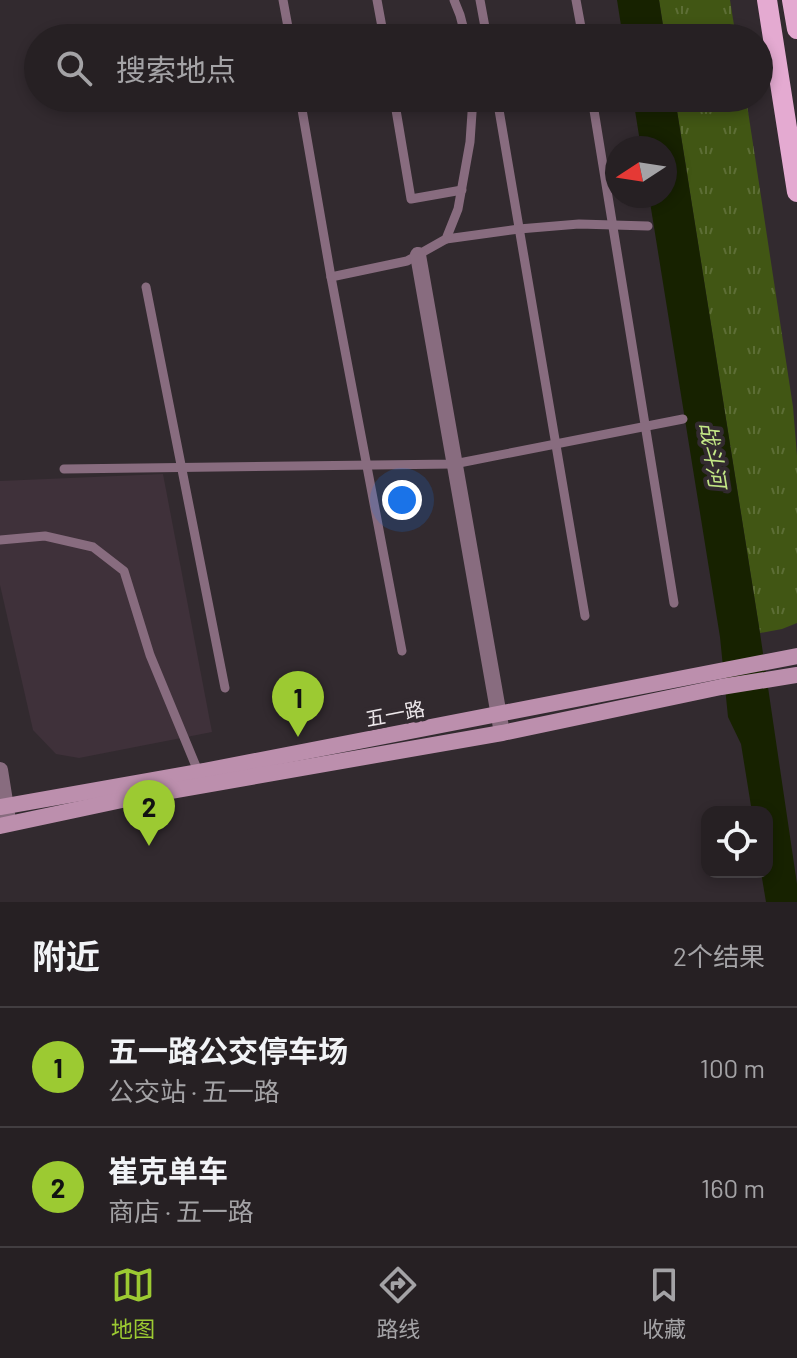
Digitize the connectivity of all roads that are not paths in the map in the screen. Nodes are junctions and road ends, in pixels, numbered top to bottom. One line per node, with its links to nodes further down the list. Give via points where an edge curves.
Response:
1 (283, 0): 8 (lane)
2 (377, 0): 9 (lane)
3 (454, 0): 10 (lane)
4 (480, 0): 11 (lane)
5 (576, 0): 12 (lane)
6 (767, 0): 13 (main road)
7 (792, 0): 14 (main road)
8 (287, 24)
9 (381, 24)
10 (462, 24)
11 (484, 24)
12 (580, 24)
13 (771, 24)
14 (797, 29)
15 (773, 38): 22 (main road)
16 (302, 112): 28 (lane)
17 (396, 112): 21 (lane, via 411,199)
18 (472, 112): 21 (lane)
19 (499, 112): 25 (lane)
20 (594, 112): 23 (lane)
21 (462, 190): 26 (lane)
22 (797, 192)
23 (613, 225): 24 (lane); 25 (lane); 31 (lane)
24 (648, 226)
25 (519, 229): 26 (lane); 32 (lane)
26 (446, 239): 27 (lane)
27 (418, 255): 28 (lane); 33 (street)
28 (331, 277): 34 (lane)
29 (146, 287): 35 (lane)
30 (683, 419): 31 (lane)
31 (645, 426): 32 (lane); 38 (lane)
32 (555, 444): 33 (lane); 39 (lane)
33 (454, 464): 34 (lane); 45 (street)
34 (367, 465): 35 (lane); 40 (lane)
35 (181, 467): 36 (lane); 44 (lane)
36 (64, 469)
37 (0, 540): 47 (lane, via 45,536 93,547 124,571 150,655)
38 (674, 603)
39 (585, 616)
40 (402, 651)
41 (797, 656): 43 (main road, 五一路)
42 (797, 675): 43 (main road, 五一路)
43 (720, 679): 45 (main road, 五一路); 48 (main road, 五一路)
44 (225, 688)
45 (502, 733): 47 (main road, 五一路)
46 (0, 770): 48 (street)
47 (205, 786): 49 (main road, 五一路)
48 (3, 806): 49 (street)
49 (4, 825)

